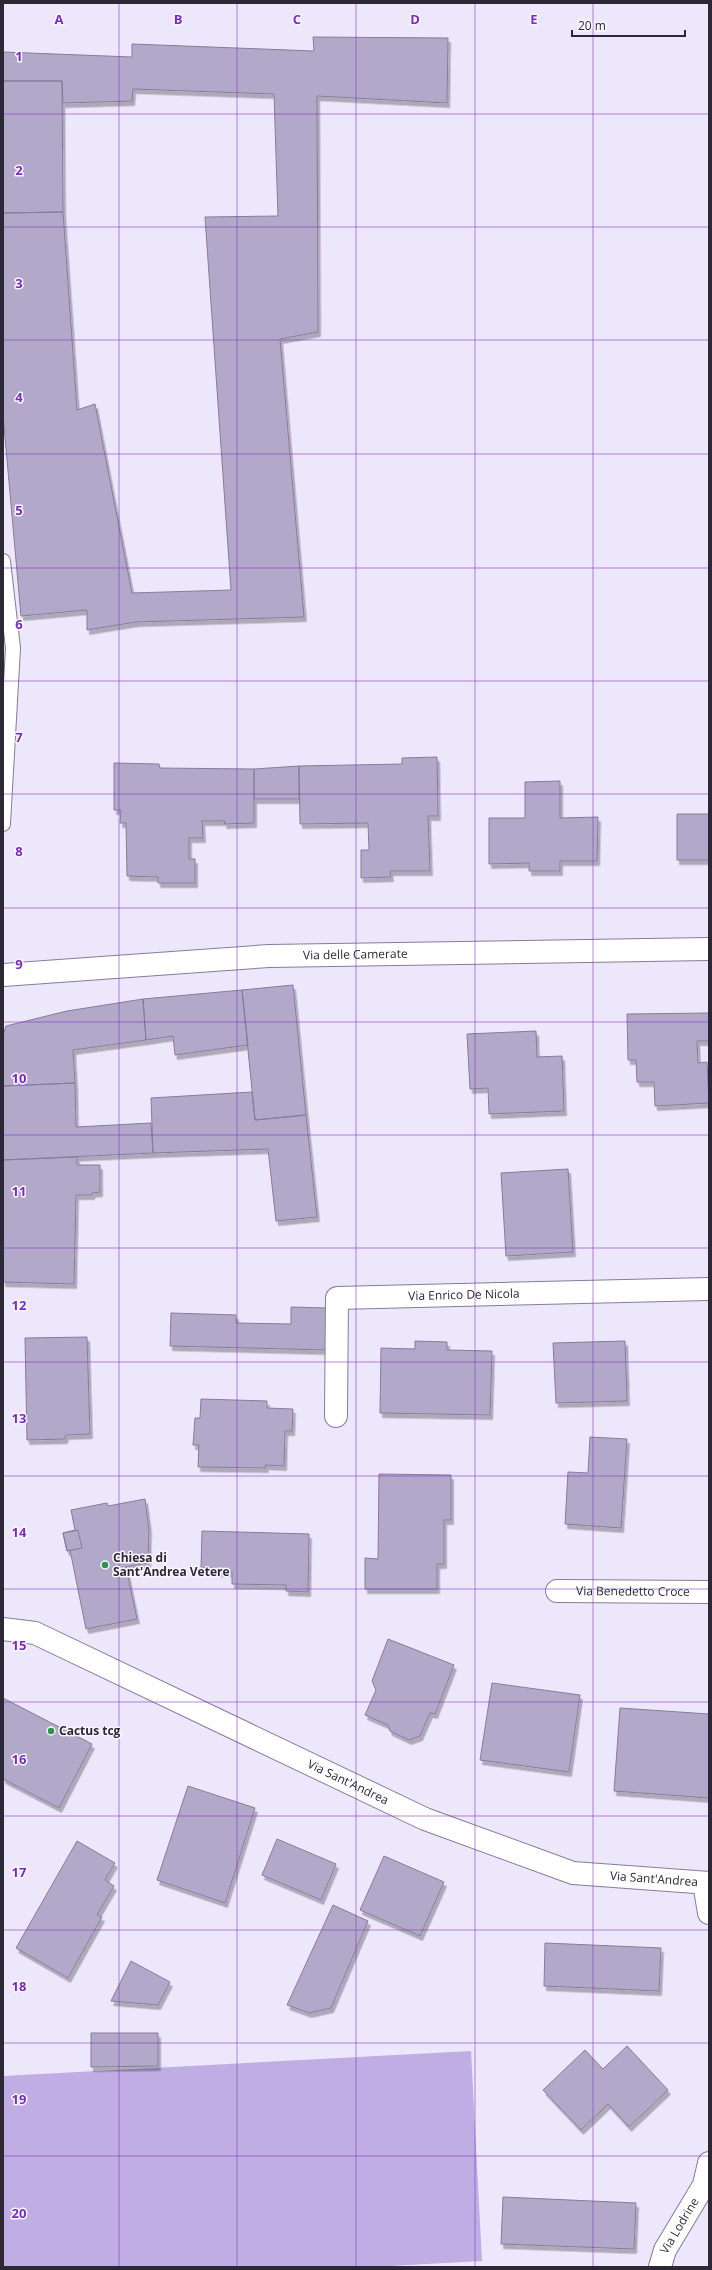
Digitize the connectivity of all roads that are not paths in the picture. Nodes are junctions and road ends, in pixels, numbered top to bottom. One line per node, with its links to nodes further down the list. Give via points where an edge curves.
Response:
1 (3, 561): 2 (lane, via 13,648)
2 (3, 824)
3 (709, 949): 4 (street, Via delle Camerate, via 269,956)
4 (3, 975)
5 (709, 1289): 6 (street, Via Enrico De Nicola, via 337,1298)
6 (336, 1416)
7 (557, 1591): 8 (street, Via Benedetto Croce)
8 (709, 1592)
9 (3, 1629): 10 (street, Via Sant'Andrea, via 35,1633 425,1819 573,1873)
10 (706, 1883): 11 (street)
11 (709, 1913)
12 (709, 2163): 13 (street, Via Lodrine, via 704,2185)
13 (662, 2259)

